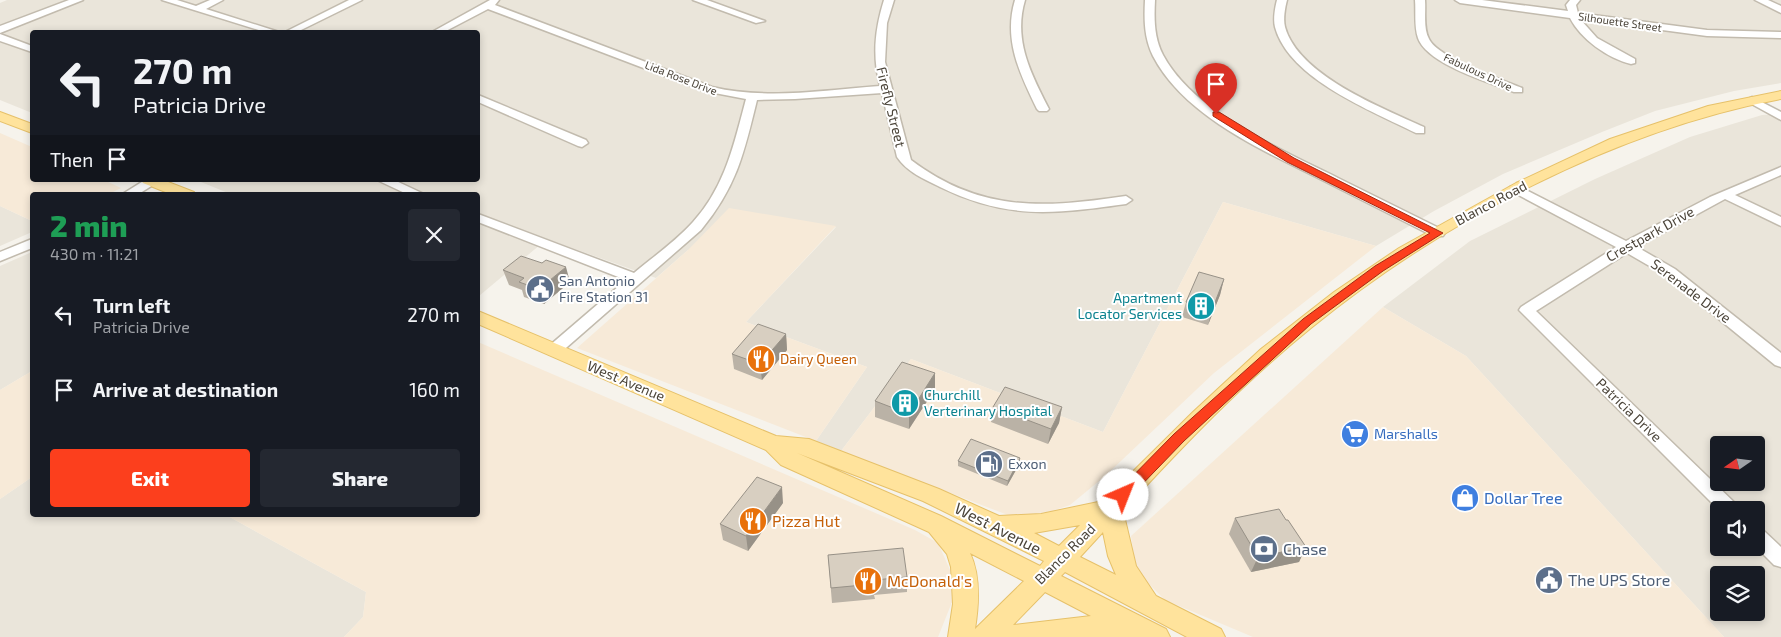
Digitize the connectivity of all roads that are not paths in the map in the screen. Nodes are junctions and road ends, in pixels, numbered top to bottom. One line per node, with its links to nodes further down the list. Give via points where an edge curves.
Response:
1 (78, 0): 19 (street)
2 (167, 0): 15 (street)
3 (218, 0): 15 (street)
4 (357, 0): 21 (street)
5 (698, 0): 18 (street)
6 (889, 0): 27 (street, Firefly Street, via 879,37 879,65)
7 (1020, 0): 33 (street, via 1015,19 1020,60)
8 (1150, 0): 51 (street, via 1149,26 1161,61 1206,107 1290,160)
9 (1282, 0): 37 (street, via 1279,25 1297,56 1338,88)
10 (1420, 0): 28 (street, Fabulous Drive, via 1422,32 1430,48)
11 (1460, 0): 17 (street, Silhouette Street)
12 (1575, 0): 17 (street, via 1570,5)
13 (1760, 0): 16 (street)
14 (492, 3): 22 (street); 30 (street, Lida Rose Drive, via 708,89)
15 (197, 9): 20 (street)
16 (1781, 10)
17 (1572, 16): 23 (street, Silhouette Street, via 1707,33); 26 (street, via 1590,38)
18 (760, 21)
19 (0, 30)
20 (267, 30)
21 (294, 30)
22 (441, 30)
23 (1781, 35)
24 (0, 37): 25 (street)
25 (30, 48)
26 (1631, 61)
27 (885, 89): 30 (street, Lida Rose Drive); 48 (street, Firefly Street, via 907,163 959,193 994,205 1033,210 1057,210)
28 (1518, 90)
29 (1781, 95): 32 (main road, Blanco Road)
30 (752, 97): 55 (street, via 735,165 722,195 696,226)
31 (480, 99): 38 (street)
32 (1752, 100): 35 (street); 43 (main road, Blanco Road, via 1676,120 1598,149)
33 (1043, 109)
34 (0, 116): 36 (main road)
35 (1781, 117)
36 (30, 128)
37 (1420, 130)
38 (582, 143)
39 (1781, 171): 47 (street, Crestpark Drive)
40 (151, 182): 44 (street)
41 (159, 182): 45 (main road)
42 (388, 182): 46 (street)
43 (1515, 190): 51 (main road, Blanco Road); 53 (street, Serenade Drive)
44 (133, 192)
45 (181, 192)
46 (413, 192)
47 (1726, 194): 50 (street); 53 (street, Crestpark Drive)
48 (1126, 200)
49 (480, 219): 55 (street)
50 (1781, 222)
51 (1438, 233): 62 (main road, Blanco Road, via 1371,274 1307,321 1174,443)
52 (30, 243): 54 (street)
53 (1625, 247): 56 (street, Crestpark Drive); 59 (street, Serenade Drive, via 1670,272)
54 (0, 258)
55 (636, 280): 58 (street)
56 (1526, 310): 61 (street, Patricia Drive)
57 (480, 318): 58 (main road, West Avenue)
58 (554, 350): 60 (main road, West Avenue)
59 (1781, 361)
60 (774, 444): 63 (main road, West Avenue, via 789,459); 64 (main road, West Avenue, via 801,445 931,495)
61 (1722, 501)
62 (1111, 508): 64 (main road, via 1046,524); 67 (main road, Blanco Road); 69 (main road, via 1124,570 1133,586)
63 (933, 523): 68 (main road, West Avenue); 71 (main road, via 956,549 964,577)
64 (994, 524): 67 (main road, West Avenue)
65 (1765, 544): 66 (street)
66 (1781, 559)
67 (1061, 560): 68 (main road, Blanco Road); 69 (main road, West Avenue)
68 (1043, 577): 70 (main road, West Avenue); 72 (main road, Blanco Road)
69 (1155, 608): 74 (main road, West Avenue)
70 (1148, 632): 73 (main road, via 1094,625)
71 (962, 637)
72 (984, 637)
73 (1010, 637)
74 (1212, 637)

